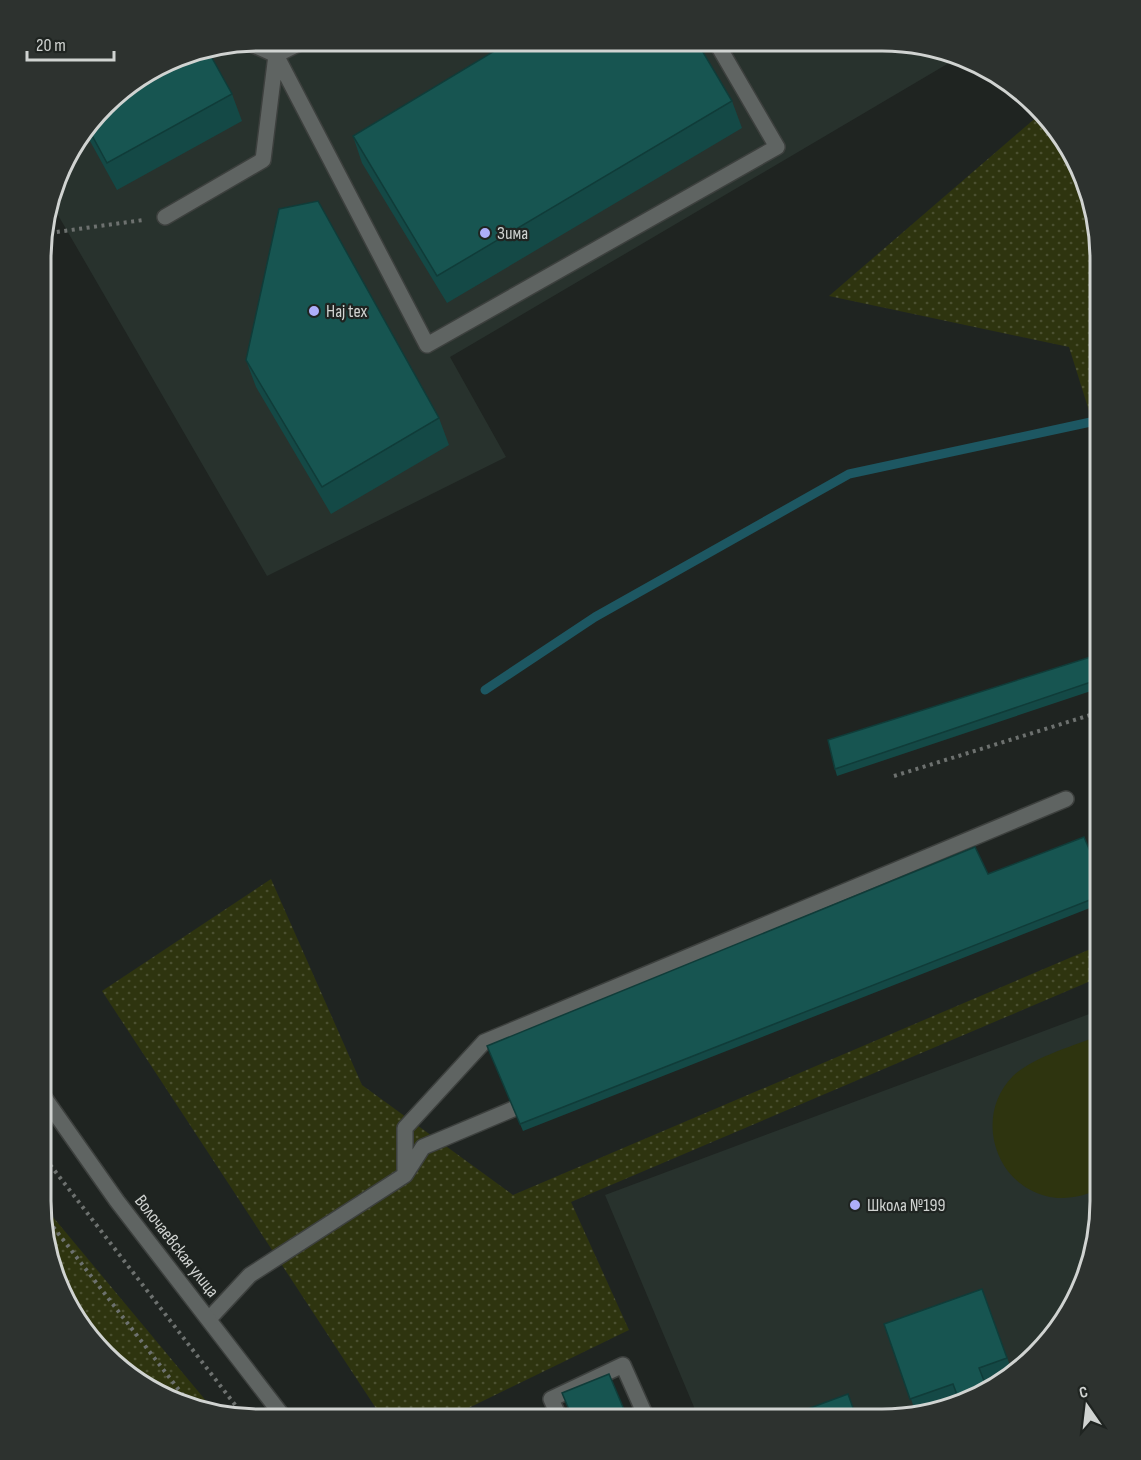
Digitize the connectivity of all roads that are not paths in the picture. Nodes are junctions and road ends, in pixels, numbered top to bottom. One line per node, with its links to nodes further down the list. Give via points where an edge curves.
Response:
1 (267, 51): 4 (street)
2 (284, 51): 4 (street)
3 (721, 51): 4 (street, via 777,147 427,345)
4 (276, 55): 5 (street, via 263,160)
5 (165, 217)
6 (1066, 799): 9 (street, via 484,1042 405,1128)
7 (51, 1107): 10 (street, Волочаевская улица)
8 (513, 1109): 9 (street, via 423,1147)
9 (405, 1175): 10 (street, via 250,1275)
10 (208, 1319): 11 (street, Волочаевская улица)
11 (277, 1409)
12 (555, 1409): 13 (street, via 550,1399 623,1365)
13 (643, 1409)

